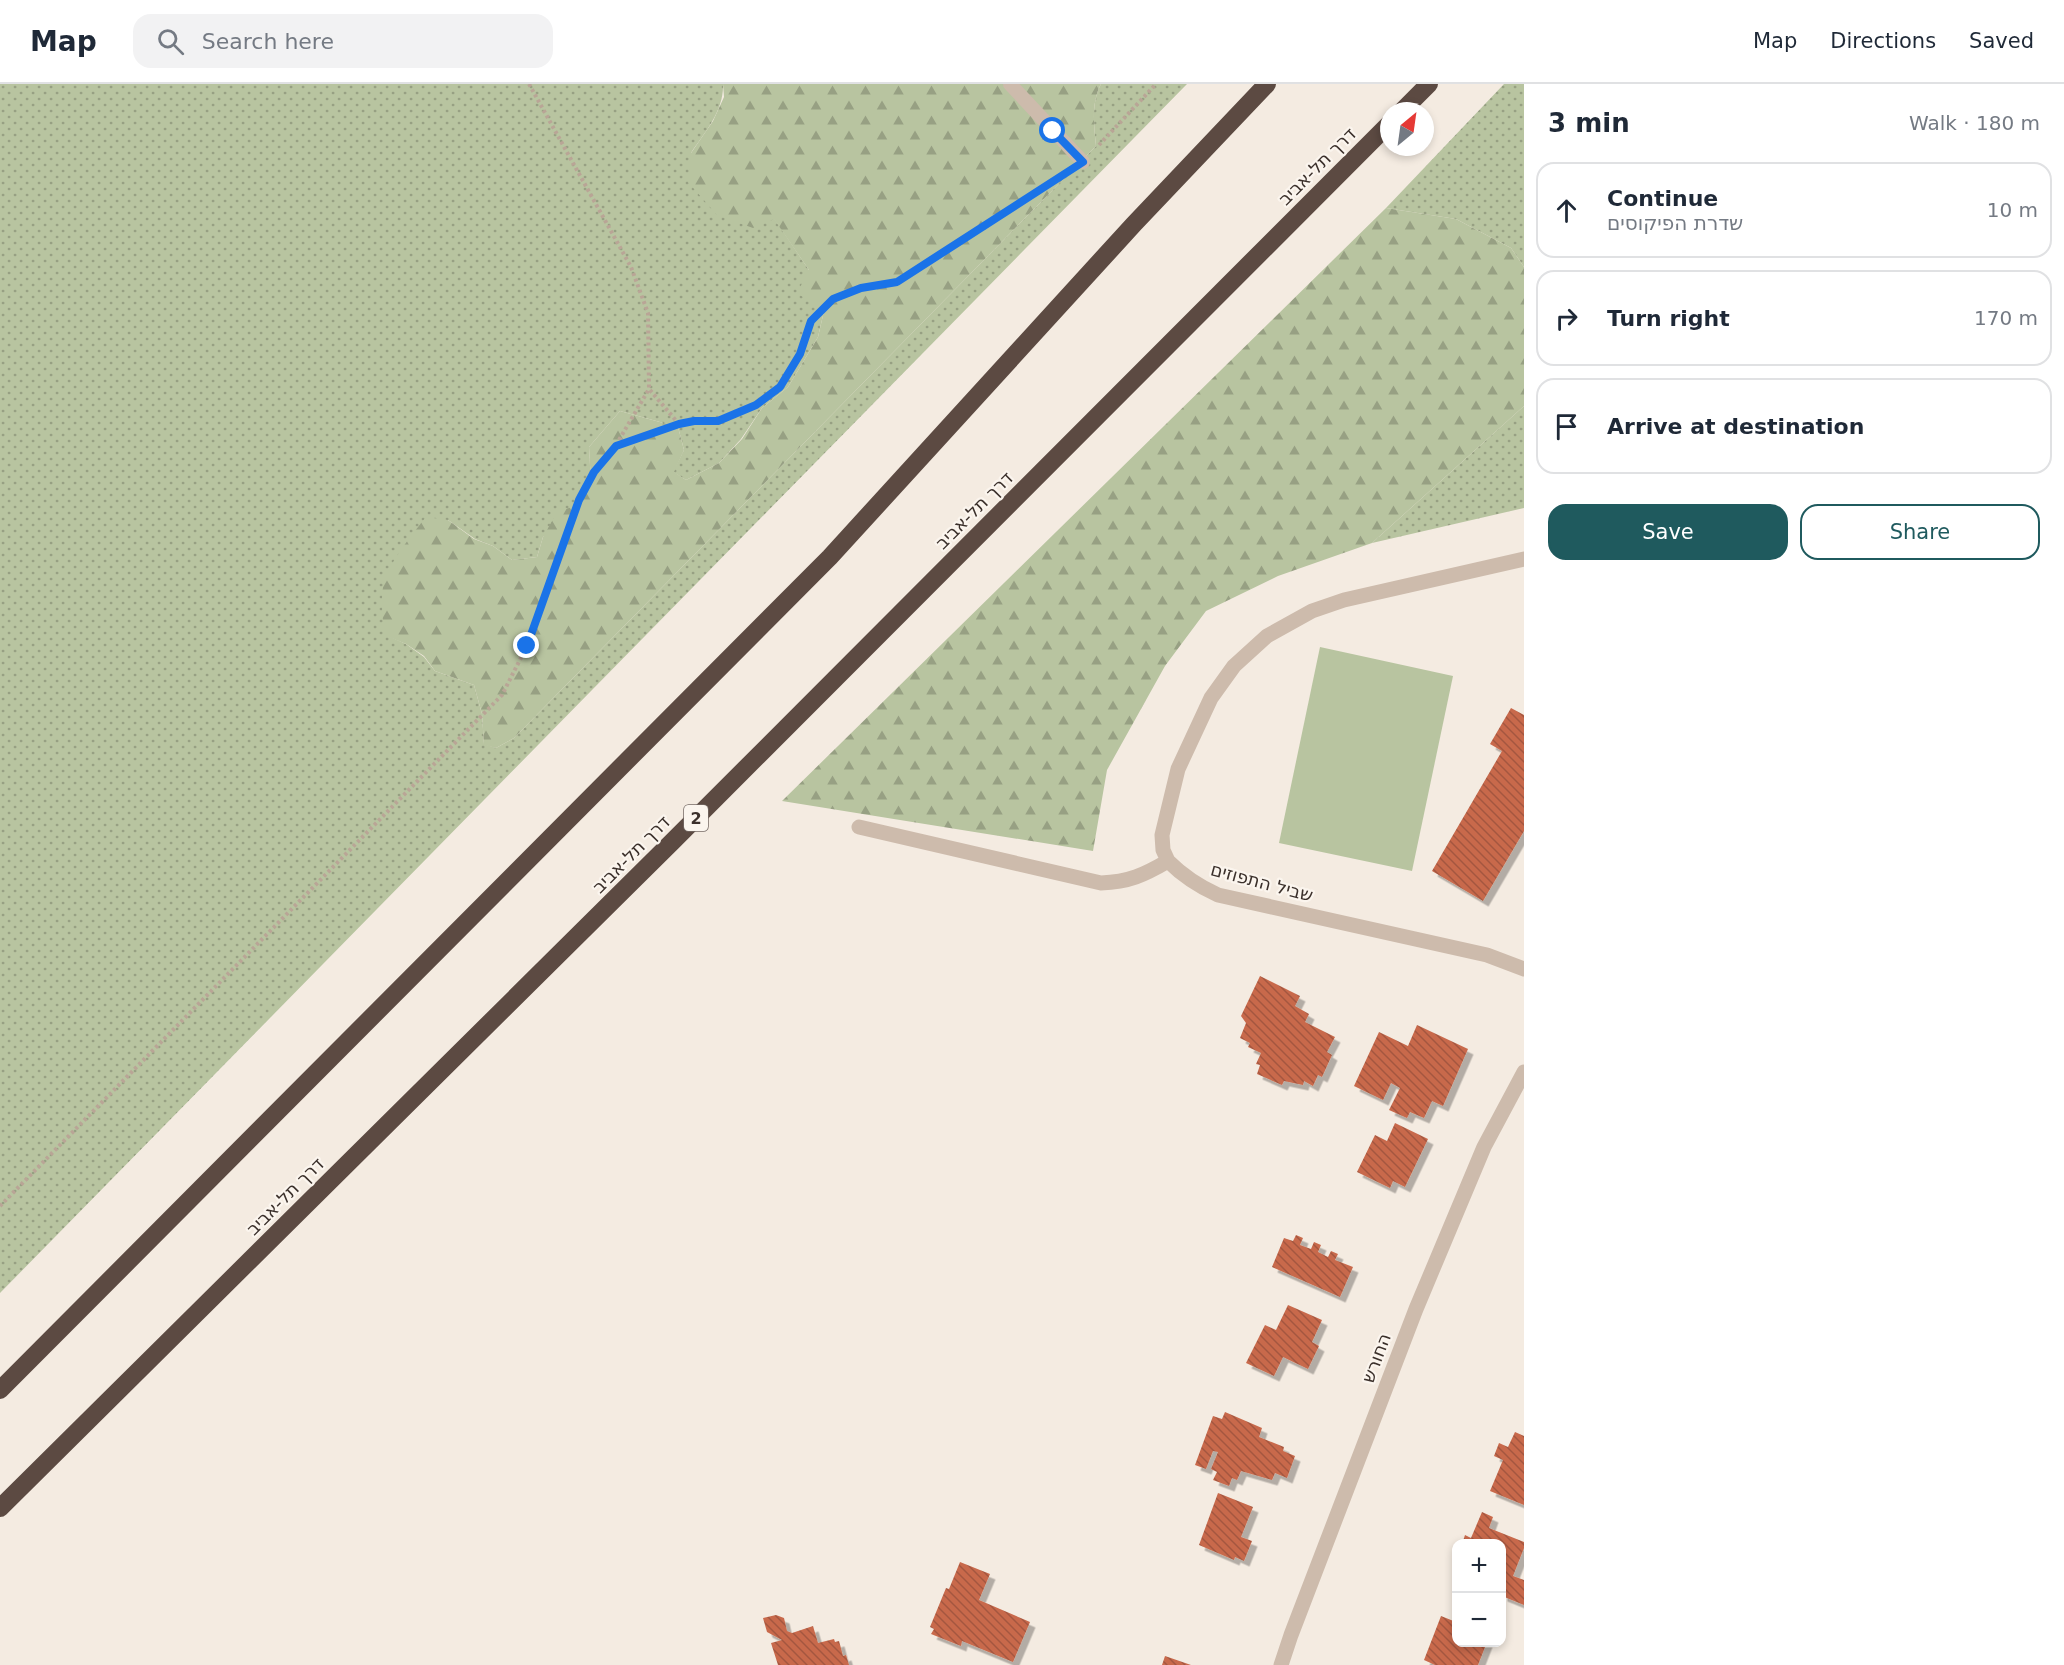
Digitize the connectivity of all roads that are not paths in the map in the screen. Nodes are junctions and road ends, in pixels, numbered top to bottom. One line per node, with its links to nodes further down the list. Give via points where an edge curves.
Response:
1 (1010, 84): 6 (lane)
2 (1266, 84): 12 (highway, via 830,558)
3 (1429, 84): 4 (highway)
4 (1411, 102)
5 (1380, 133): 13 (highway, דרך תל-אביב / 2)
6 (1083, 162)
7 (1524, 560): 9 (street, via 1344,600 1312,611 1267,636 1234,666 1211,698 1178,769 1162,835)
8 (859, 827): 9 (street, via 1101,883 1122,882)
9 (1168, 861): 10 (street, שביל התפוזים, via 1199,887 1218,895 1487,955)
10 (1524, 969)
11 (1524, 1071): 14 (street, החורש, via 1484,1147 1416,1309)
12 (0, 1390)
13 (0, 1508)
14 (1281, 1665)

